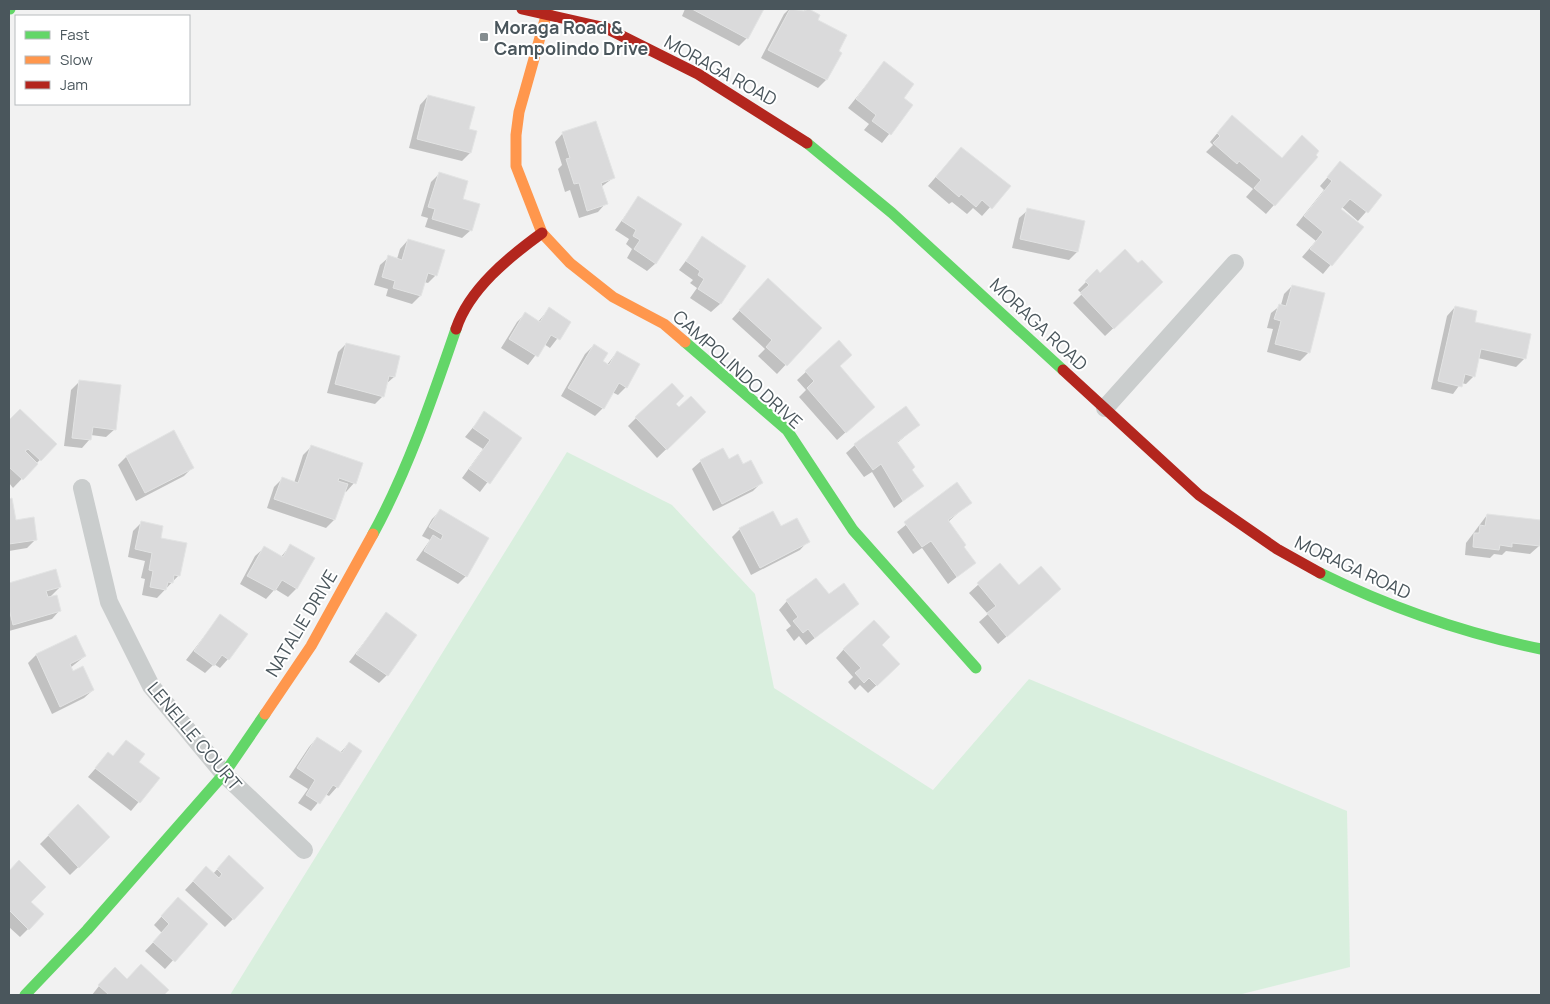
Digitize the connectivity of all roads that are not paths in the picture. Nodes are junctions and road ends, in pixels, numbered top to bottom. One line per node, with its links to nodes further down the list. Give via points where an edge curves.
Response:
1 (522, 9): 2 (street, MORAGA ROAD)
2 (547, 11): 3 (street, CAMPOLINDO DRIVE, via 519,112 516,135 516,166); 5 (street, MORAGA ROAD, via 606,28 698,74 783,126 892,212)
3 (542, 233): 8 (street, CAMPOLINDO DRIVE, via 570,263 613,297 664,324 786,430 854,530); 9 (street, NATALIE DRIVE, via 511,256 483,284 458,322 390,502 311,646)
4 (1235, 263): 5 (street)
5 (1105, 408): 7 (street, MORAGA ROAD, via 1199,495 1279,552 1341,584 1414,615 1469,633)
6 (82, 488): 9 (street, LENELLE COURT, via 106,594 128,643 151,686)
7 (1541, 649)
8 (976, 668)
9 (224, 774): 10 (street, LENELLE COURT); 11 (street, NATALIE DRIVE, via 87,930)
10 (304, 850)
11 (25, 995)

